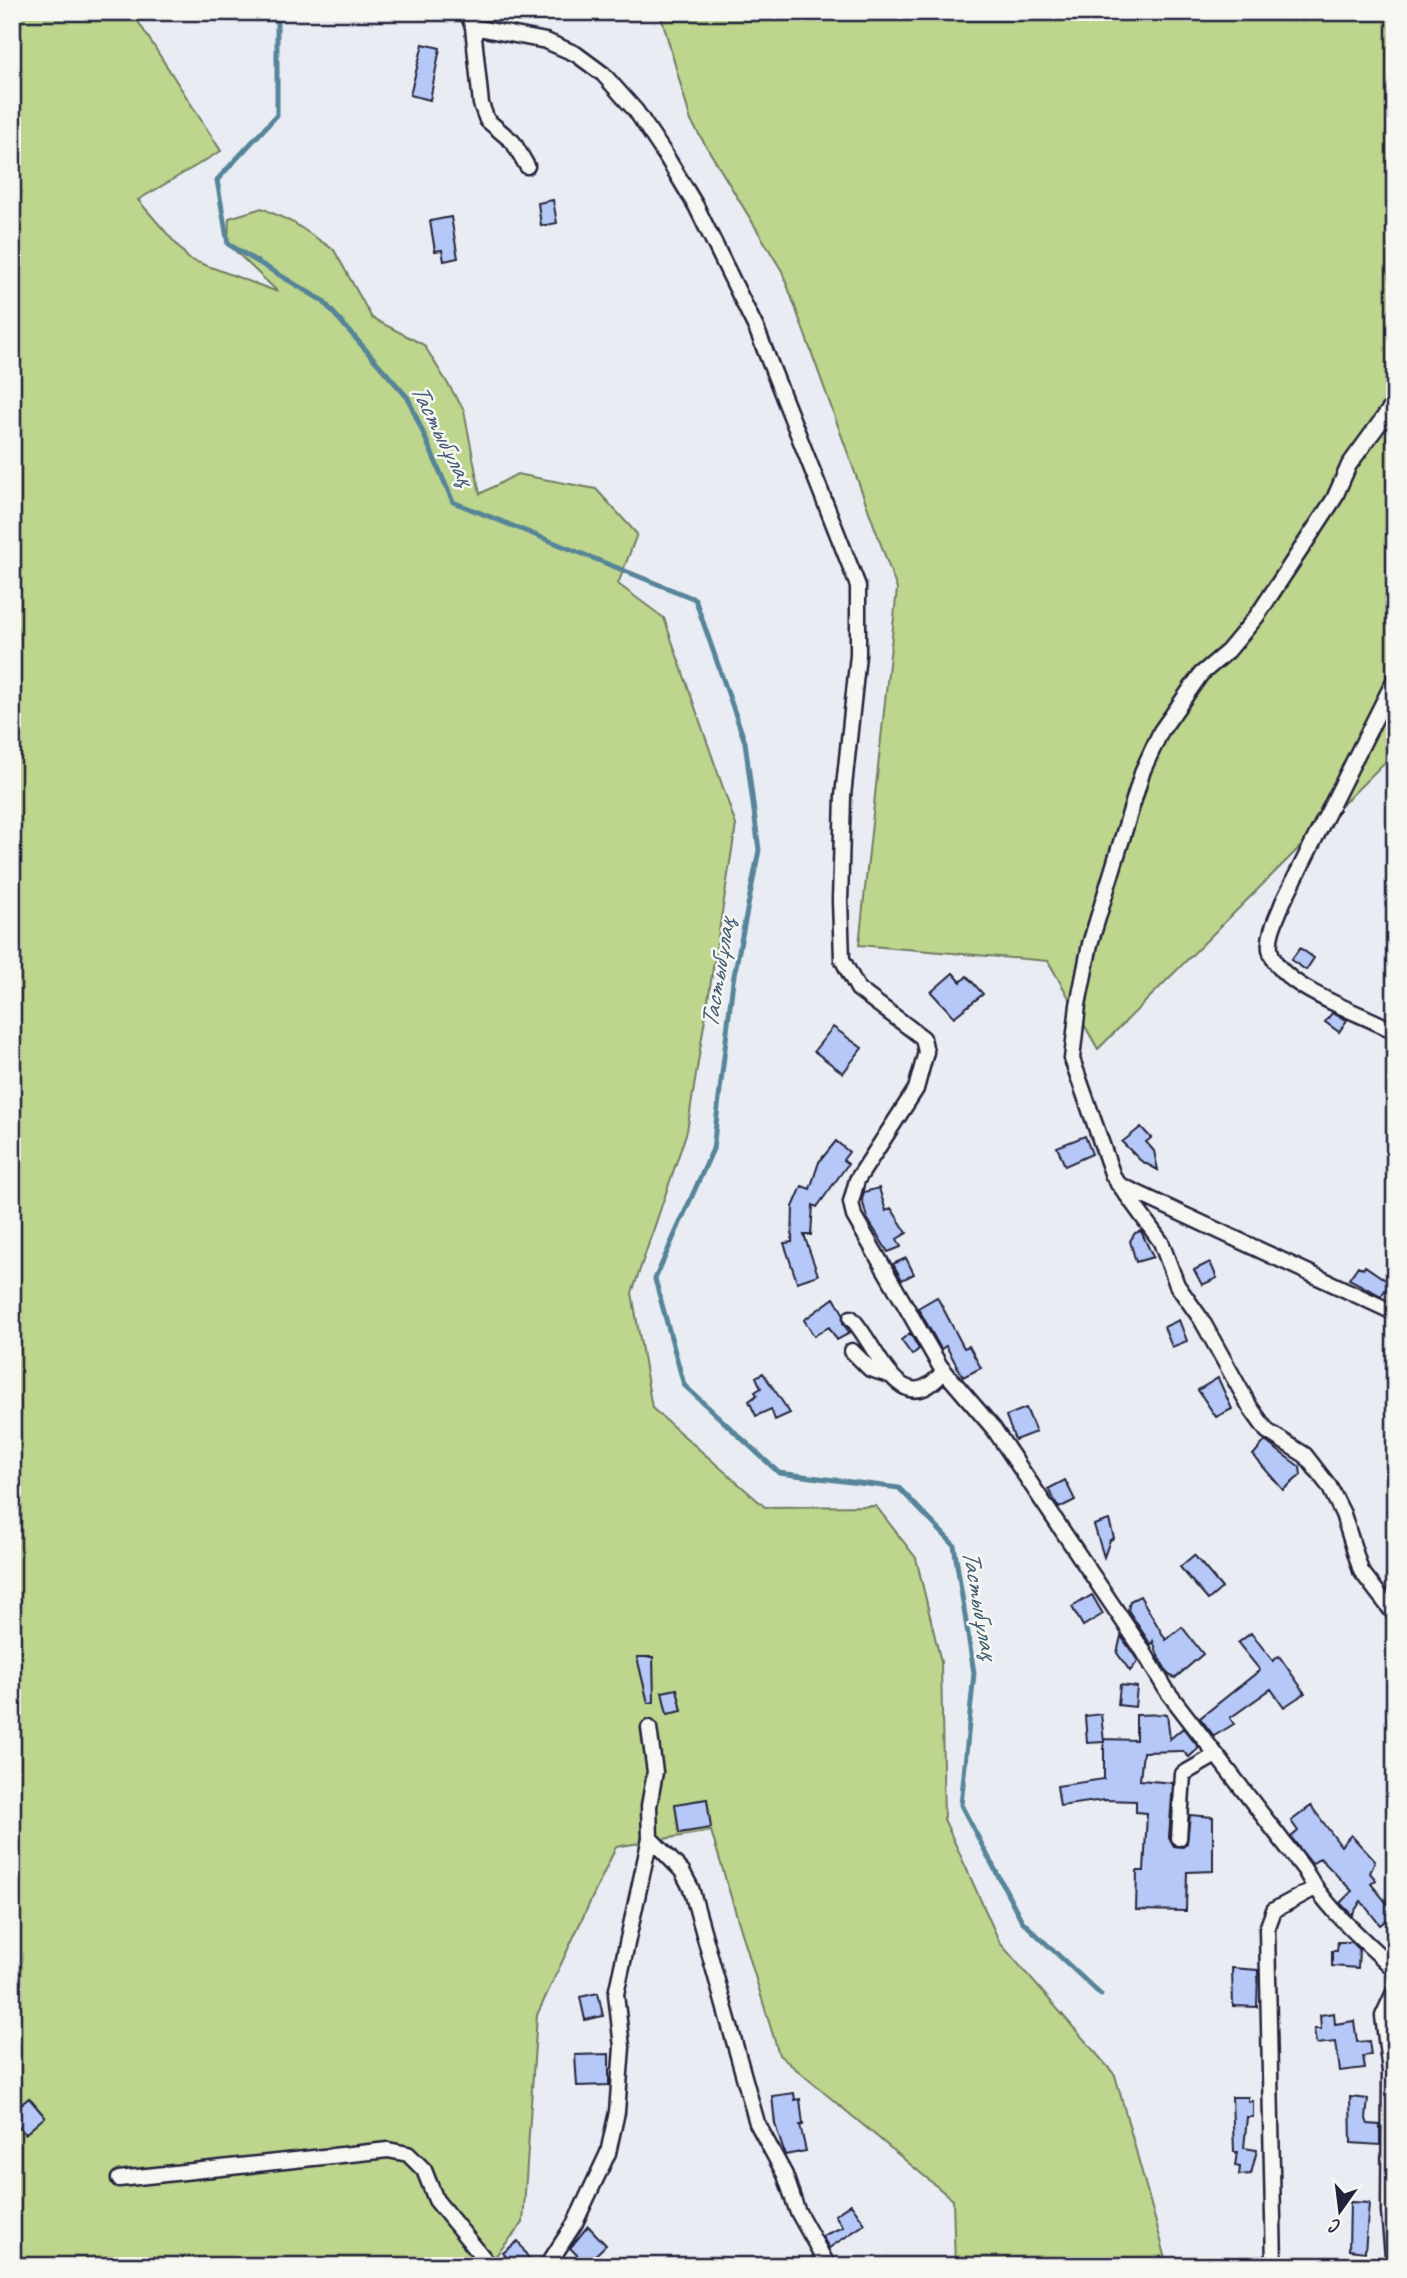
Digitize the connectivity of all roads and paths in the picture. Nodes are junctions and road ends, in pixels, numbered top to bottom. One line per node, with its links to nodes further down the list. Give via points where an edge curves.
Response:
1 (467, 12): 2 (street)
2 (473, 27): 3 (street, via 481,104 487,120 513,142); 11 (street, via 546,41 576,54 603,74 636,111 696,206 757,330 847,553 858,586 859,616 843,796 842,959 858,989 923,1038 926,1052 916,1089 857,1180 851,1202 862,1232)
3 (527, 166)
4 (1395, 401): 7 (street, via 1349,465 1334,499 1257,616 1201,674 1161,731 1143,770 1090,944 1072,1059)
5 (1395, 679): 6 (street, via 1283,902 1270,937 1270,951 1289,977)
6 (1395, 1032)
7 (1118, 1184): 8 (street); 13 (street, via 1161,1242 1177,1284 1267,1431 1305,1455 1329,1486 1361,1571)
8 (1395, 1313)
9 (851, 1318): 12 (street)
10 (852, 1351): 12 (street, via 870,1369)
11 (944, 1371): 12 (street, via 920,1390 901,1386); 15 (street, via 994,1429 1167,1691)
12 (889, 1375)
13 (1395, 1615)
14 (649, 1728): 16 (street, via 654,1772)
15 (1216, 1755): 17 (street, via 1183,1774); 18 (street)
16 (650, 1838): 23 (street, via 616,1994 622,2047 617,2112 608,2153 575,2223); 24 (street, via 682,1871 691,1888 757,2123 785,2175 796,2210)
17 (1179, 1838)
18 (1315, 1888): 19 (street); 25 (street, via 1274,1910 1267,1929)
19 (1395, 1970)
20 (1395, 1990): 26 (street, via 1383,2015 1390,2071 1389,2213)
21 (119, 2179): 22 (street, via 388,2150 408,2154 424,2170 436,2200)
22 (490, 2266)
23 (547, 2266)
24 (828, 2266)
25 (1274, 2266)
26 (1394, 2266)

